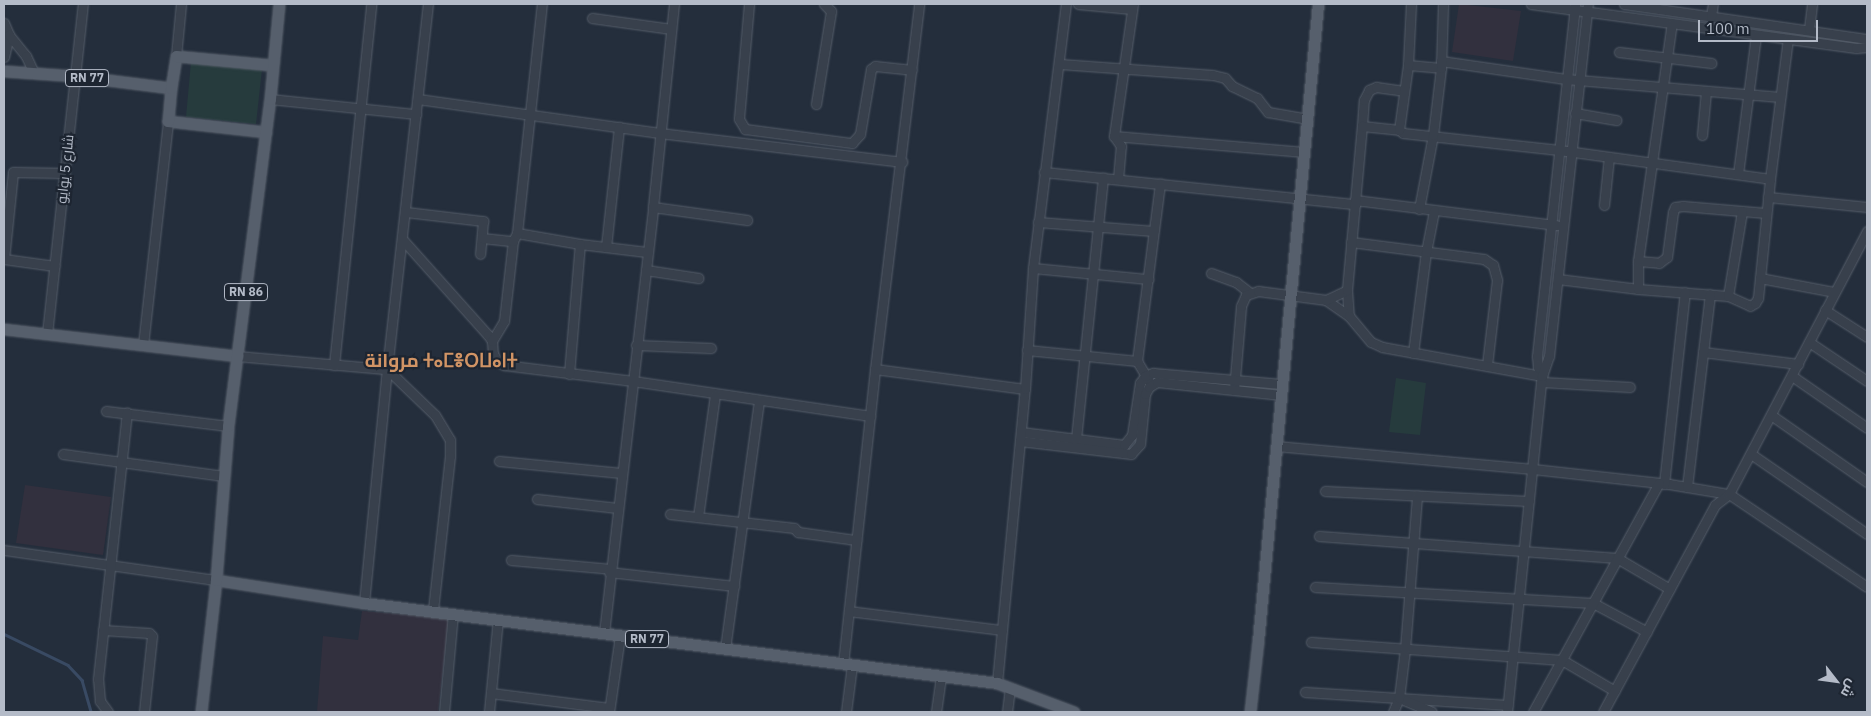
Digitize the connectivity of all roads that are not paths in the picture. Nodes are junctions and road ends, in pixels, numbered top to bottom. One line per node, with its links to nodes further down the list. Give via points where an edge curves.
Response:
1 (84, 4): 47 (street, شارع 5 يوايو)
2 (181, 4): 35 (street)
3 (279, 4): 40 (main road, RN 86)
4 (372, 4): 59 (street)
5 (428, 4): 57 (street)
6 (542, 4): 60 (street)
7 (674, 4): 27 (street)
8 (749, 4): 44 (street, via 739,119 745,129 852,143 860,134 870,69 875,66)
9 (824, 4): 58 (street, via 831,11)
10 (919, 4): 44 (street)
11 (1066, 4): 39 (street)
12 (1078, 4): 20 (street)
13 (1318, 4): 63 (main road)
14 (1411, 4): 41 (street)
15 (1443, 4): 42 (street)
16 (1531, 4): 21 (street)
17 (1624, 4): 23 (street)
18 (1713, 4): 23 (street)
19 (1812, 4): 28 (street)
20 (1132, 6): 43 (street)
21 (1575, 7): 22 (street); 48 (street)
22 (1588, 8): 26 (street); 49 (street)
23 (1711, 16): 28 (street)
24 (592, 18): 27 (street)
25 (4, 23): 30 (street)
26 (1672, 23): 29 (street); 37 (street)
27 (671, 29): 70 (street)
28 (1809, 29): 32 (street)
29 (1756, 34): 31 (street); 54 (street)
30 (9, 35): 36 (street); 46 (street, via 26,56)
31 (1788, 39): 33 (street); 55 (street)
32 (1867, 39)
33 (1867, 47)
34 (1619, 52): 37 (street)
35 (176, 56): 40 (main road); 51 (main road)
36 (4, 57)
37 (1668, 58): 38 (street); 50 (street)
38 (1710, 63)
39 (1060, 64): 43 (street); 80 (street)
40 (272, 65): 56 (main road, RN 86)
41 (1408, 65): 42 (street); 53 (street)
42 (1441, 65): 48 (street); 71 (street)
43 (1124, 69): 63 (street, via 1213,74 1257,98 1268,112); 73 (street)
44 (912, 70): 78 (street)
45 (4, 71): 46 (main road, RN 77)
46 (34, 73): 47 (main road, RN 77)
47 (76, 76): 51 (main road, RN 77); 81 (street, شارع 5 يوايو)
48 (1566, 79): 49 (street); 74 (street)
49 (1578, 80): 50 (street); 61 (street)
50 (1664, 87): 52 (street); 79 (street)
51 (171, 88): 65 (main road)
52 (1706, 91): 54 (street); 72 (street)
53 (1404, 92): 66 (street, via 1376,87 1369,90 1364,100); 68 (street)
54 (1749, 94): 55 (street); 82 (street)
55 (1780, 97): 85 (street)
56 (270, 99): 59 (street); 69 (main road, RN 86)
57 (418, 100): 60 (street); 62 (street)
58 (816, 104)
59 (360, 109): 62 (street); 151 (street)
60 (529, 113): 67 (street); 105 (street)
61 (1575, 113): 64 (street); 76 (street)
62 (416, 114): 96 (street)
63 (1308, 119): 75 (main road)
64 (1616, 120)
65 (168, 121): 69 (main road); 141 (street)
66 (1362, 126): 68 (street); 89 (street)
67 (619, 127): 70 (street); 110 (street)
68 (1398, 130): 71 (street)
69 (266, 132): 147 (main road, RN 86)
70 (660, 133): 78 (street); 91 (street)
71 (1432, 135): 74 (street); 93 (street)
72 (1702, 135)
73 (1114, 136): 75 (street); 84 (street, via 1121,146)
74 (1559, 150): 76 (street); 100 (street)
75 (1304, 152): 88 (main road)
76 (1571, 152): 77 (street); 101 (street)
77 (1609, 157): 79 (street); 90 (street)
78 (902, 162): 154 (street)
79 (1652, 163): 82 (street); 115 (street)
80 (1044, 172): 83 (street); 99 (street)
81 (65, 173): 114 (street, via 13,172); 116 (street, شارع 5 يوايو)
82 (1738, 174): 85 (street)
83 (1103, 177): 84 (street); 102 (street)
84 (1118, 179): 86 (street)
85 (1770, 179): 87 (street)
86 (1160, 184): 88 (street); 103 (street)
87 (1768, 197): 92 (street); 97 (street)
88 (1299, 198): 89 (street); 131 (main road)
89 (1355, 202): 93 (street); 108 (street)
90 (1604, 206)
91 (653, 207): 98 (street); 111 (street)
92 (1867, 207)
93 (1419, 208): 94 (street)
94 (1434, 211): 100 (street); 112 (street)
95 (1742, 211): 97 (street); 115 (street, via 1675,207 1667,257 1659,263); 132 (street)
96 (406, 212): 106 (street, via 483,221); 107 (street)
97 (1766, 213): 122 (street)
98 (747, 220)
99 (1038, 222): 102 (street); 117 (street)
100 (1550, 224): 101 (street); 158 (street, via 1537,356)
101 (1564, 226): 124 (street)
102 (1098, 227): 103 (street); 119 (street)
103 (1154, 231): 123 (street)
104 (1867, 231): 129 (street)
105 (515, 237): 106 (street); 109 (street); 139 (street, via 504,321)
106 (482, 238): 113 (street)
107 (403, 240): 139 (street); 153 (street)
108 (1351, 242): 112 (street); 126 (street)
109 (580, 244): 110 (street); 155 (street)
110 (606, 247): 111 (street)
111 (647, 252): 118 (street)
112 (1426, 252): 146 (street); 152 (street, via 1484,259 1496,270)
113 (480, 254)
114 (4, 259): 116 (street)
115 (1638, 261): 125 (street)
116 (54, 266): 137 (street, شارع 5 يوايو)
117 (1033, 268): 119 (street); 144 (street)
118 (646, 270): 121 (street); 142 (street)
119 (1092, 273): 123 (street); 148 (street)
120 (1211, 273): 127 (street, via 1236,282)
121 (698, 278)
122 (1760, 278): 129 (street); 132 (street, via 1756,303 1750,306)
123 (1148, 279): 149 (street)
124 (1558, 279): 125 (street); 158 (street, via 1549,361)
125 (1638, 289): 128 (street)
126 (1347, 290): 133 (street); 135 (street)
127 (1249, 292): 131 (street); 159 (street, via 1241,302)
128 (1685, 292): 130 (street); 186 (street)
129 (1834, 292): 134 (street)
130 (1710, 294): 132 (street); 145 (street)
131 (1289, 296): 133 (street); 165 (main road)
132 (1728, 296)
133 (1326, 300): 135 (street)
134 (1826, 310): 138 (street); 140 (street)
135 (1349, 316): 146 (street, via 1371,342)
136 (4, 330): 137 (main road)
137 (47, 334): 141 (main road)
138 (1867, 337)
139 (492, 341): 155 (street, via 493,354 504,365)
140 (1809, 342): 150 (street); 161 (street)
141 (143, 345): 147 (main road)
142 (636, 345): 143 (street); 160 (street)
143 (711, 348)
144 (1028, 350): 148 (street); 164 (street)
145 (1703, 352): 150 (street); 187 (street)
146 (1413, 353): 152 (street)
147 (237, 356): 151 (street); 173 (main road, RN 86)
148 (1083, 356): 149 (street); 176 (street)
149 (1136, 361): 156 (street)
150 (1798, 364): 157 (street)
151 (334, 365): 153 (street)
152 (1487, 365): 158 (street)
153 (387, 369): 214 (street); 216 (street, via 435,415 450,440)
154 (875, 369): 164 (street); 172 (street)
155 (569, 374): 160 (street)
156 (1145, 376): 159 (street, via 1157,372); 162 (street); 176 (street, via 1138,386 1132,436 1128,443 1120,446)
157 (1792, 376): 171 (street); 174 (street)
158 (1542, 377): 163 (street); 182 (street)
159 (1235, 379): 165 (street); 166 (street)
160 (633, 380): 167 (street); 183 (street)
161 (1867, 381)
162 (1152, 384): 166 (street, via 1160,382); 175 (street, via 1145,394 1140,444 1131,454)
163 (1630, 386)
164 (1025, 389): 175 (street)
165 (1281, 389): 166 (street); 177 (main road)
166 (1234, 390)
167 (715, 394): 168 (street); 195 (street)
168 (759, 400): 172 (street); 196 (street)
169 (106, 410): 170 (street)
170 (127, 413): 173 (street); 181 (street)
171 (1771, 415): 179 (street); 185 (street)
172 (870, 416): 199 (street)
173 (228, 426): 184 (main road, RN 86)
174 (1867, 428)
175 (1020, 437): 176 (street); 221 (street)
176 (1076, 439)
177 (1276, 446): 182 (street); 249 (main road)
178 (63, 454): 181 (street)
179 (1750, 454): 189 (street); 197 (street)
180 (499, 461): 183 (street)
181 (122, 462): 184 (street); 205 (street)
182 (1533, 468): 186 (street); 192 (street)
183 (621, 473): 193 (street)
184 (224, 476): 207 (main road, RN 86)
185 (1867, 482)
186 (1661, 483): 187 (street); 203 (street)
187 (1687, 487): 189 (street)
188 (1325, 491): 190 (street)
189 (1729, 494): 210 (street); 211 (street, via 1715,505)
190 (1417, 495): 192 (street); 200 (street)
191 (537, 499): 193 (street)
192 (1529, 501): 202 (street)
193 (617, 508): 206 (street)
194 (670, 514): 195 (street)
195 (698, 517): 196 (street)
196 (742, 522): 199 (street); 208 (street)
197 (1867, 534)
198 (1319, 536): 200 (street)
199 (856, 540): 217 (street)
200 (1414, 543): 202 (street); 212 (street)
201 (4, 550): 205 (street)
202 (1524, 551): 203 (street); 213 (street)
203 (1617, 558): 211 (street); 215 (street)
204 (511, 560): 206 (street)
205 (109, 564): 207 (street); 220 (street)
206 (610, 571): 208 (street); 223 (street)
207 (216, 580): 214 (main road, RN 77); 242 (main road, RN 86)
208 (734, 586): 226 (street)
209 (1315, 587): 212 (street)
210 (1867, 587)
211 (1670, 589): 222 (street)
212 (1411, 592): 213 (street); 227 (street)
213 (1519, 598): 215 (street); 228 (street)
214 (364, 603): 216 (main road, RN 77)
215 (1593, 603): 222 (street); 229 (street)
216 (433, 610): 218 (main road, RN 77)
217 (849, 611): 221 (street); 230 (street)
218 (453, 613): 219 (main road, RN 77); 243 (street)
219 (498, 619): 223 (main road, RN 77); 236 (street)
220 (103, 630): 240 (street, via 98,692); 241 (street, via 149,633 152,636)
221 (1002, 630): 232 (street)
222 (1647, 632): 234 (street)
223 (604, 633): 224 (main road, RN 77)
224 (620, 636): 226 (main road, RN 77); 239 (street)
225 (1311, 642): 227 (street)
226 (726, 649): 230 (main road, RN 77)
227 (1405, 649): 228 (street); 237 (street)
228 (1513, 656): 229 (street); 238 (street)
229 (1562, 660): 234 (street); 252 (street)
230 (848, 665): 231 (main road, RN 77); 245 (street)
231 (941, 676): 232 (main road, RN 77); 246 (street)
232 (997, 683): 233 (main road, RN 77)
233 (1010, 687): 247 (street); 248 (main road, RN 77)
234 (1615, 691): 253 (street)
235 (1305, 692): 237 (street)
236 (491, 693): 239 (street); 244 (street)
237 (1399, 698): 238 (street); 250 (street); 251 (street)
238 (1507, 708)
239 (609, 710)
240 (108, 712)
241 (144, 712)
242 (201, 712)
243 (444, 712)
244 (489, 712)
245 (846, 712)
246 (936, 712)
247 (1007, 712)
248 (1074, 712)
249 (1250, 712)
250 (1393, 712)
251 (1432, 712)
252 (1533, 712)
253 (1603, 712)

